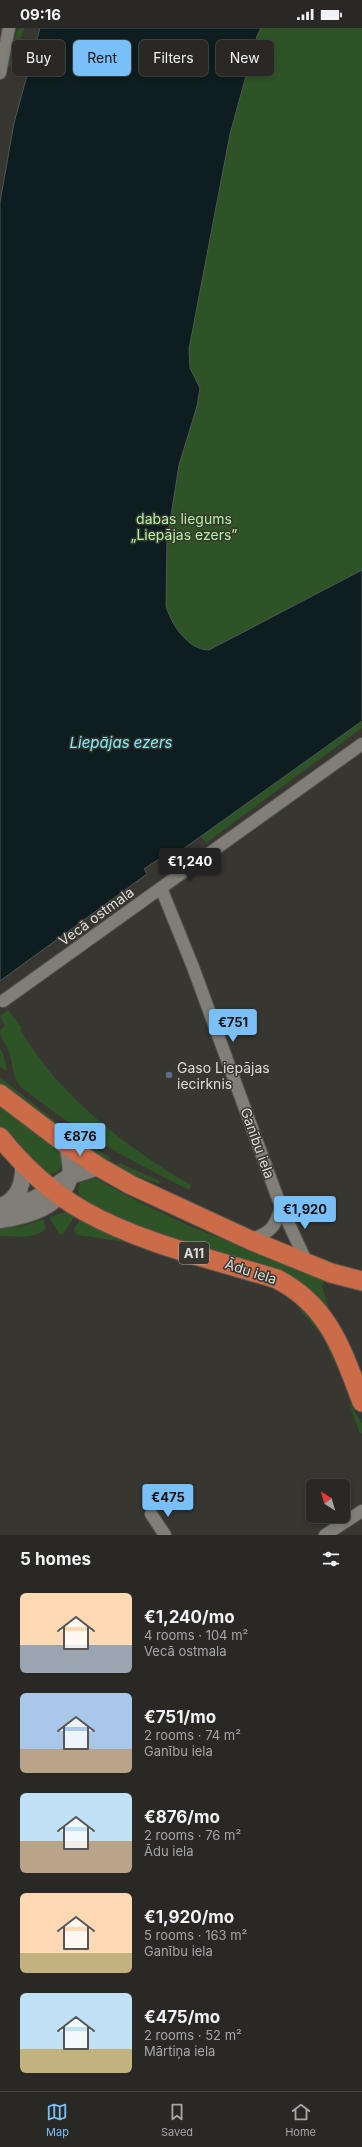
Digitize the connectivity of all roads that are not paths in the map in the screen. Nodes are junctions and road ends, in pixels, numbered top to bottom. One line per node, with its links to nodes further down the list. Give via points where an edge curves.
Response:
1 (9, 28): 2 (street)
2 (0, 73)
3 (362, 744): 4 (street, Vecā ostmala)
4 (161, 888): 5 (street, Vecā ostmala); 14 (street, Ganību iela, via 193,967)
5 (3, 1001)
6 (0, 1094): 8 (highway, A11)
7 (0, 1137): 9 (highway, A11)
8 (68, 1145): 10 (highway, Ādu iela / A11); 11 (main road)
9 (23, 1163): 12 (highway, Ādu iela / A11); 13 (main road, via 21,1187 13,1199)
10 (99, 1167): 11 (main road); 16 (highway, Ādu iela / A11, via 131,1185)
11 (70, 1176): 12 (main road)
12 (57, 1191): 13 (main road); 15 (main road, via 44,1208); 19 (highway, Ādu iela / A11, via 82,1210 133,1234 276,1279 306,1298 322,1315 343,1353)
13 (0, 1207)
14 (281, 1207): 16 (street, via 270,1232); 17 (street, Ganību iela)
15 (0, 1220)
16 (250, 1240): 17 (highway, Ādu iela / A11)
17 (307, 1263): 18 (highway, Ādu iela / A11, via 331,1273)
18 (362, 1281)
19 (362, 1402)
20 (362, 1511): 23 (street)
21 (151, 1514): 22 (street)
22 (165, 1535)
23 (325, 1535)

